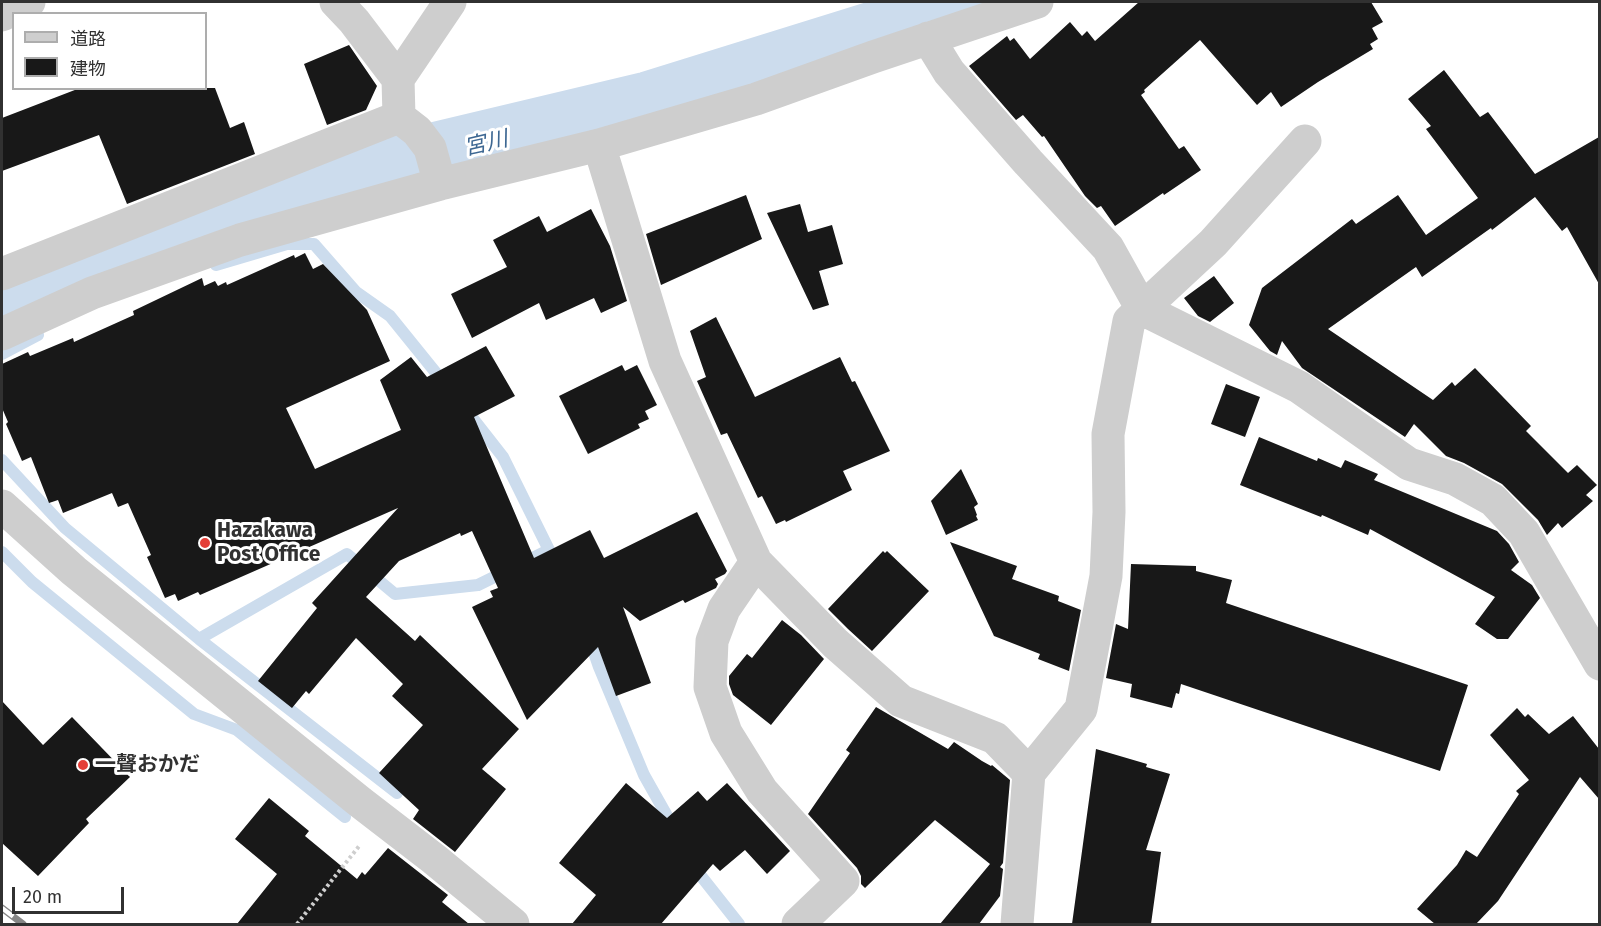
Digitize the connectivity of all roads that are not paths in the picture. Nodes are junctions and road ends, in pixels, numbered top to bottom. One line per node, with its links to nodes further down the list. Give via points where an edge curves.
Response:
1 (29, 2): 5 (street)
2 (336, 2): 7 (street)
3 (450, 2): 7 (street)
4 (1037, 2): 6 (street)
5 (2, 15)
6 (928, 38): 10 (street, via 756,99); 13 (street, via 949,72 1108,248)
7 (398, 79): 8 (street)
8 (399, 117): 11 (street, via 417,131); 12 (street)
9 (1305, 141): 13 (street, via 1213,243)
10 (599, 145): 11 (street); 16 (street, via 665,361)
11 (436, 169): 14 (street, via 93,293)
12 (2, 274)
13 (1142, 309): 17 (street, via 1299,387 1409,464 1455,478 1493,500 1524,533); 18 (street, via 1129,321 1108,434 1106,576 1081,708)
14 (2, 334)
15 (2, 506): 19 (street, via 74,571)
16 (756, 562): 18 (street, via 835,643 901,701 995,738); 20 (street, via 724,609 712,641 710,687 726,733 762,791 843,881)
17 (1599, 664)
18 (1029, 773): 21 (street)
19 (513, 924)
20 (798, 924)
21 (1017, 924)

